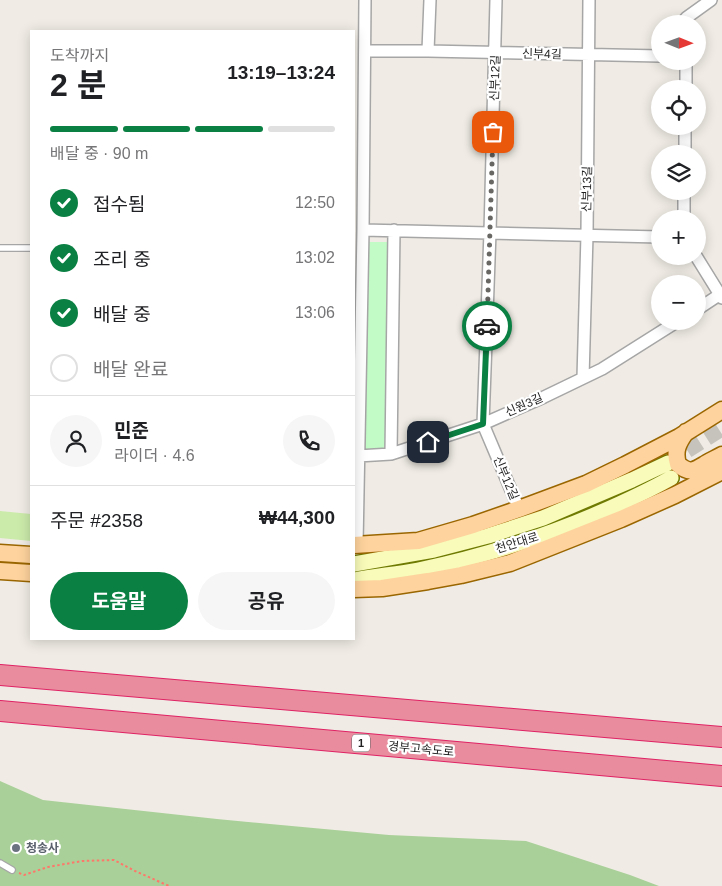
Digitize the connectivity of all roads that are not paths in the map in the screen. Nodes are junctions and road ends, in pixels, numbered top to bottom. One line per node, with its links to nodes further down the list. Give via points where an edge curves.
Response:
1 (366, 0): 7 (street)
2 (430, 0): 8 (street)
3 (496, 0): 9 (street, 신부12길)
4 (589, 0): 10 (street, 신부13길)
5 (711, 0): 6 (street)
6 (690, 15)
7 (365, 51): 8 (street, 신부4길); 12 (street)
8 (428, 51): 9 (street, 신부4길)
9 (495, 53): 10 (street, 신부4길); 14 (street, 신부12길)
10 (589, 54): 11 (street, 신부4길); 15 (street, 신부13길)
11 (651, 56)
12 (358, 230): 13 (street); 29 (street)
13 (394, 230): 14 (street); 27 (street)
14 (490, 232): 15 (street); 25 (street, 신부12길)
15 (587, 235): 16 (street); 23 (street, 신부13길)
16 (651, 237)
17 (0, 248): 18 (lane)
18 (30, 248)
19 (702, 265): 20 (street)
20 (721, 295): 21 (street)
21 (706, 304)
22 (664, 330): 23 (street, 신원3길)
23 (583, 378): 25 (street, 신원3길)
24 (722, 410): 26 (main road)
25 (483, 424): 27 (street, 신원3길); 31 (street, 신부12길)
26 (686, 432): 28 (main road, via 676,451 678,464 683,468 697,469); 31 (main road, via 586,484)
27 (391, 454): 29 (street, 신원3길)
28 (722, 455)
29 (358, 456): 32 (street)
30 (722, 471): 39 (main road, via 621,519 510,563 428,581 382,588)
31 (519, 509): 32 (main road, via 418,541)
32 (355, 544)
33 (0, 553): 34 (main road)
34 (30, 555)
35 (355, 564): 38 (main road, 천안대로, via 434,550 488,536 544,518 632,480 670,471 656,486 564,528 524,542 417,570)
36 (0, 571): 37 (main road)
37 (30, 573)
38 (355, 580)
39 (355, 588)
40 (0, 675): 42 (highway)
41 (0, 711): 43 (highway, 경부고속도로 / 1)
42 (722, 737)
43 (722, 776)
44 (0, 863): 45 (lane)
45 (12, 870)

